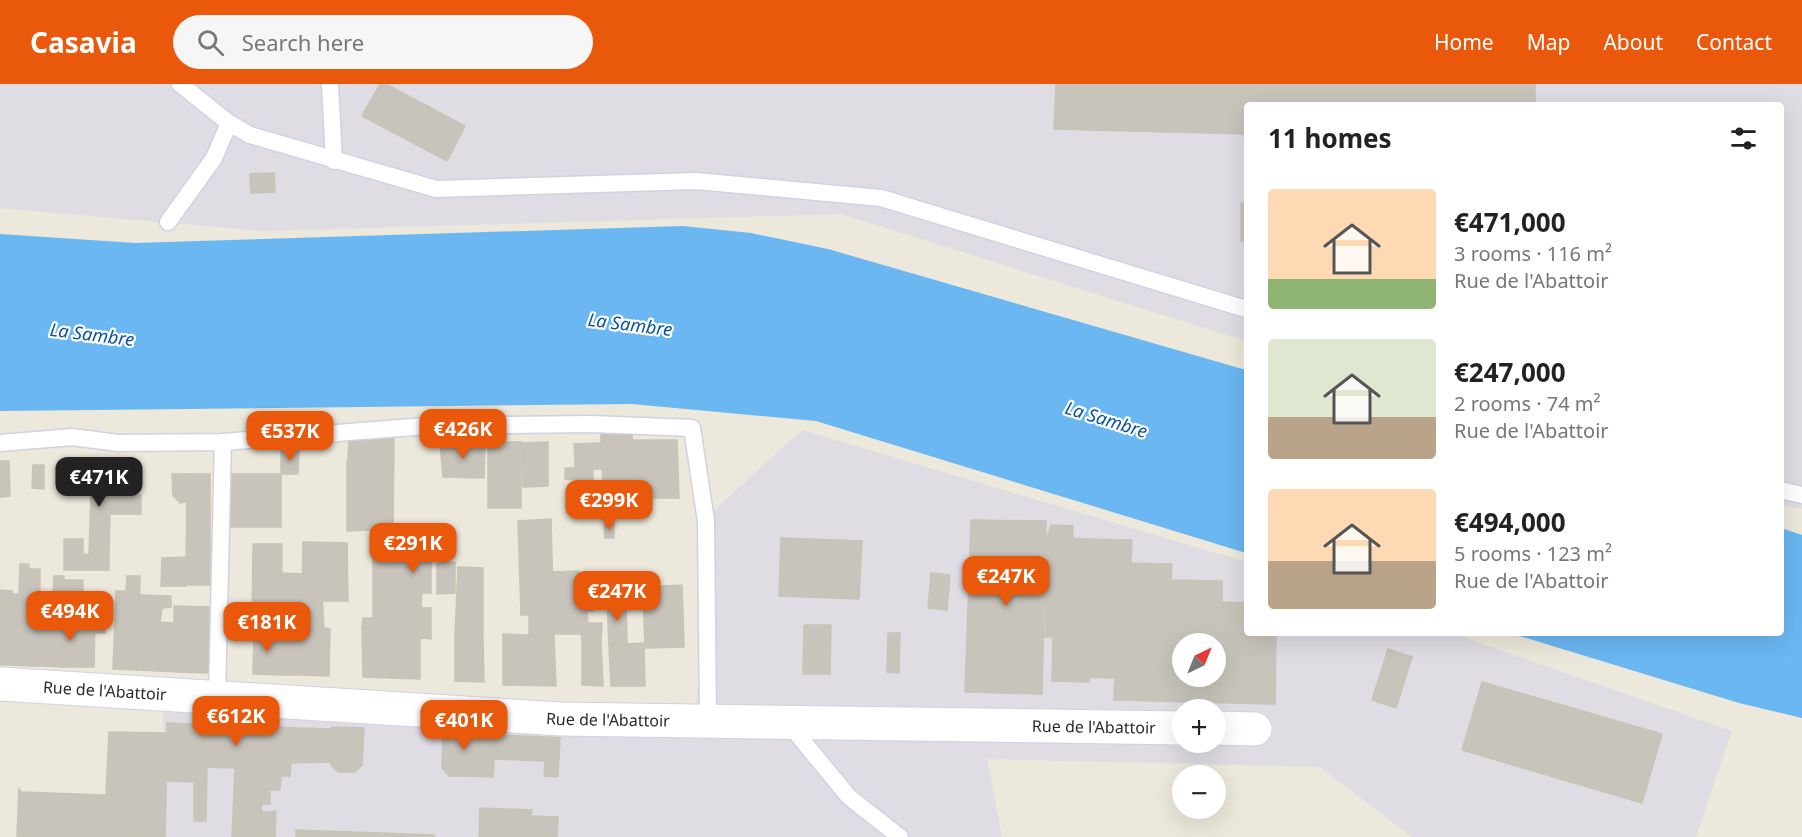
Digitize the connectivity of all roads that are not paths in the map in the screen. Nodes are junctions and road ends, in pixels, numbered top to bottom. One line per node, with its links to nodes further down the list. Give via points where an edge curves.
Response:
1 (180, 84): 3 (lane)
2 (330, 84): 4 (lane)
3 (229, 123): 4 (lane, via 250,135); 5 (lane, via 214,158)
4 (334, 161): 6 (lane, via 436,189 696,181 882,198)
5 (168, 222)
6 (1244, 308)
7 (223, 442): 8 (lane, via 118,443 72,437); 12 (lane); 13 (lane, via 426,426 592,424 692,428 706,521)
8 (0, 443)
9 (1784, 491): 10 (lane)
10 (1802, 495)
11 (0, 684): 12 (street, Rue de l'Abattoir)
12 (217, 698): 13 (street, Rue de l'Abattoir, via 561,719)
13 (708, 721): 14 (street, Rue de l'Abattoir)
14 (787, 722): 15 (street, Rue de l'Abattoir); 18 (lane, via 849,797)
15 (1172, 728)
16 (1226, 728): 17 (street)
17 (1255, 729)
18 (900, 837)

